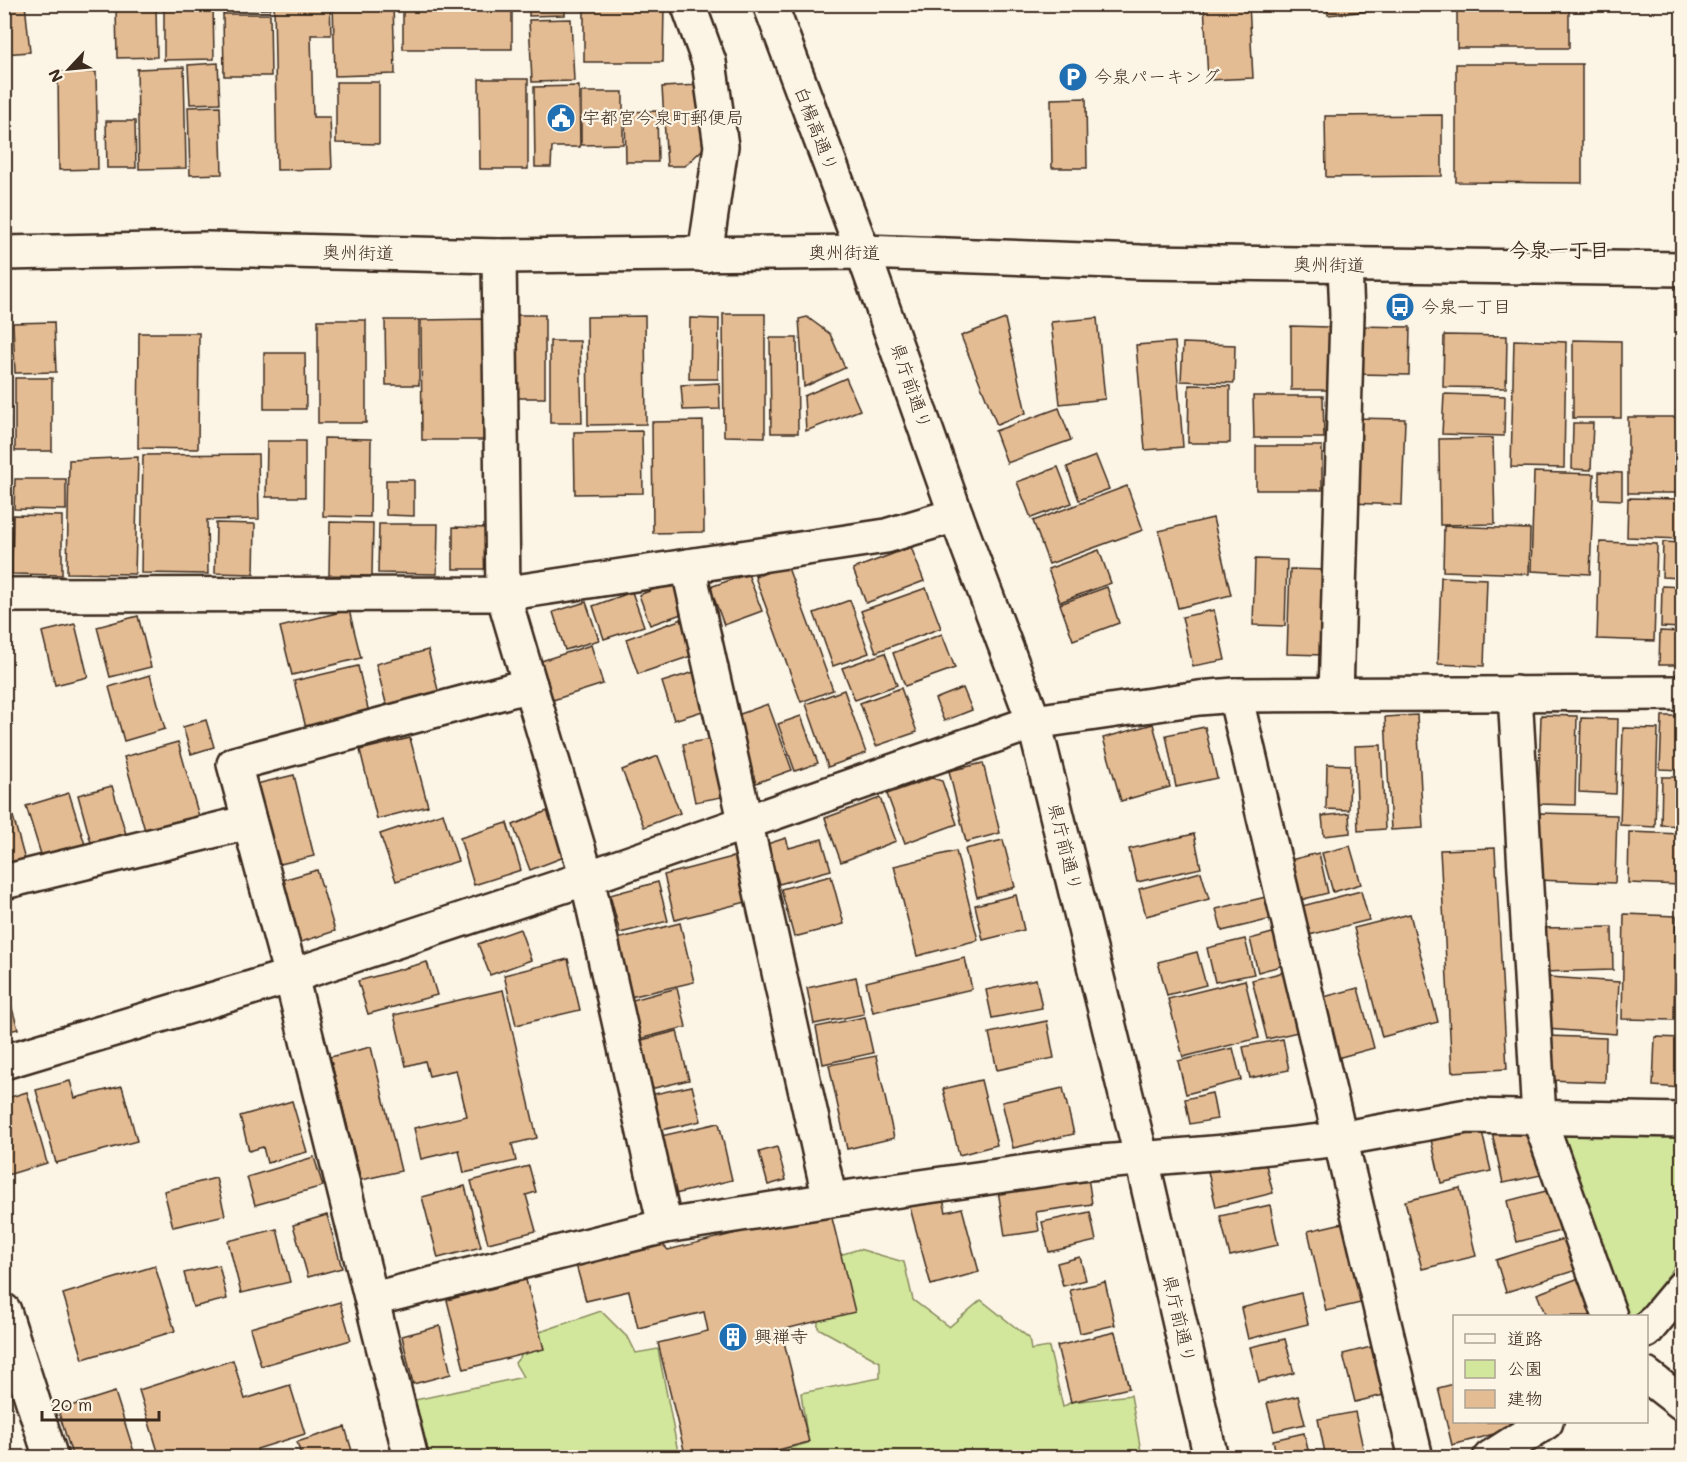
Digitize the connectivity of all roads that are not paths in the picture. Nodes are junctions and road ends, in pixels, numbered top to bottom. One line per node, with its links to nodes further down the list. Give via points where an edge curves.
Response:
1 (688, 4): 5 (street, via 709,62 721,146)
2 (770, 4): 3 (street, 白楊高通り)
3 (863, 252): 5 (street, 奥州街道); 7 (street, 奥州街道); 9 (street, 県庁前通り)
4 (4, 253): 6 (street, 奥州街道, via 207,249)
5 (705, 255): 6 (street, 奥州街道)
6 (500, 256): 11 (street)
7 (1346, 265): 8 (street, 奥州街道); 17 (street)
8 (1683, 269)
9 (956, 514): 10 (street, via 886,536); 18 (street, 県庁前通り)
10 (687, 566): 11 (street); 20 (street)
11 (503, 594): 12 (street); 13 (street)
12 (4, 595)
13 (530, 685): 19 (street, via 234,764); 21 (street)
14 (1515, 693): 15 (street); 17 (street); 25 (street)
15 (1683, 693)
16 (1235, 695): 17 (street); 18 (street); 27 (street)
17 (1336, 695)
18 (1034, 722): 20 (street); 28 (street, 県庁前通り)
19 (249, 822): 22 (street); 23 (street)
20 (746, 822): 21 (street); 29 (street)
21 (588, 878): 23 (street); 30 (street)
22 (4, 882)
23 (291, 976): 24 (street); 32 (street)
24 (4, 1062)
25 (1539, 1118): 26 (street); 27 (street, via 1467,1116); 34 (street)
26 (1683, 1120)
27 (1339, 1139): 28 (street); 43 (street)
28 (1142, 1160): 29 (street, via 1089,1163); 42 (street, 県庁前通り)
29 (830, 1200): 30 (street)
30 (665, 1226): 32 (street)
31 (1683, 1288): 35 (street)
32 (373, 1299): 41 (street)
33 (4, 1311): 36 (street)
34 (1609, 1315)
35 (1648, 1330)
36 (10, 1345): 40 (street)
37 (1648, 1376): 38 (street)
38 (1683, 1403)
39 (1544, 1423): 44 (street)
40 (51, 1458)
41 (411, 1458)
42 (1211, 1458)
43 (1416, 1458)
44 (1490, 1458)

